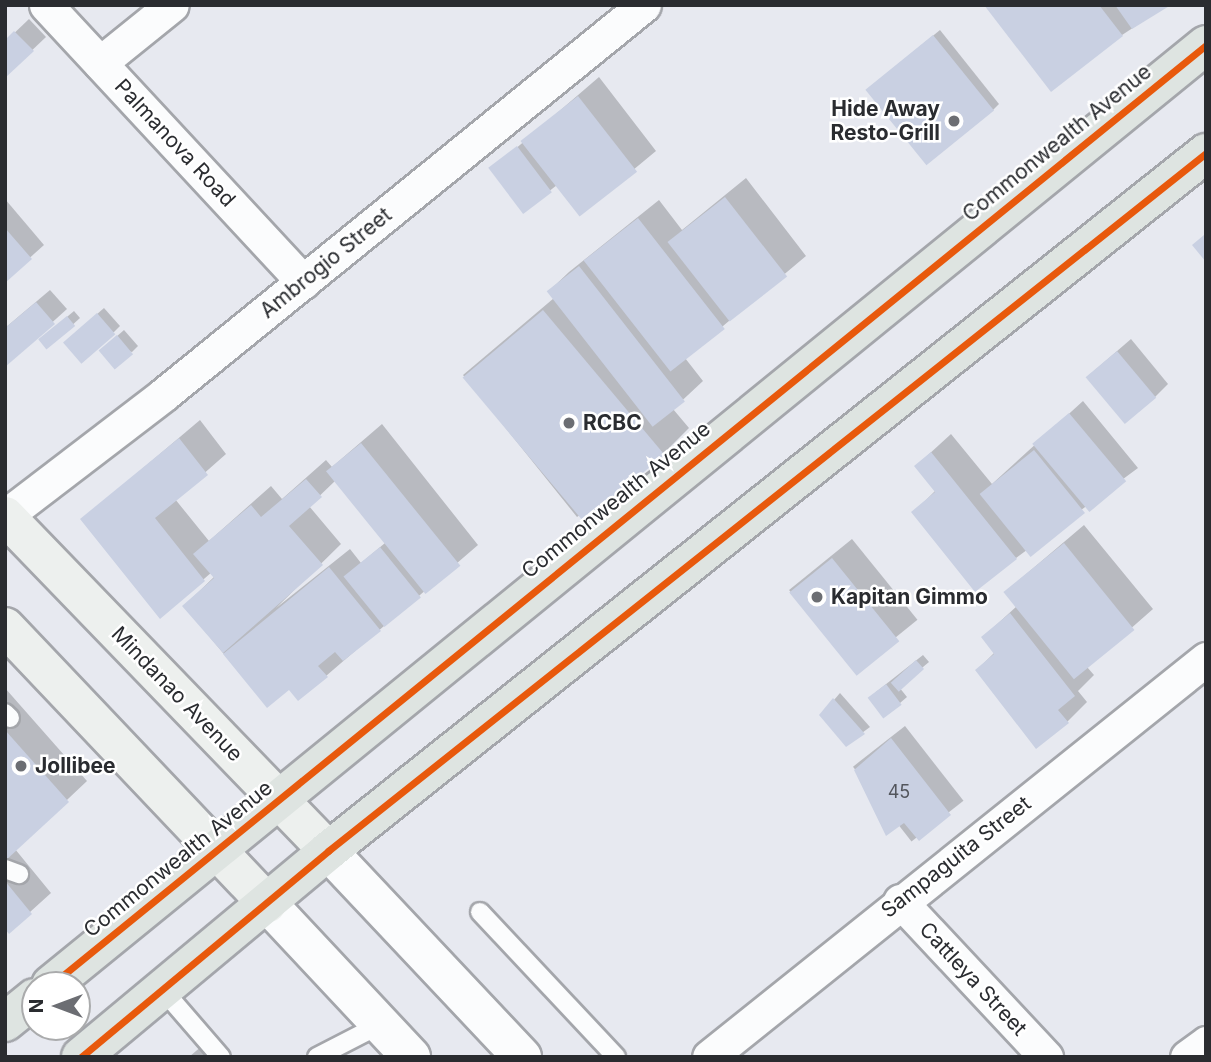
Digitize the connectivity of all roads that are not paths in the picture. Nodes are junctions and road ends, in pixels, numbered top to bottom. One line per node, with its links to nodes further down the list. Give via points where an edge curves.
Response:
1 (46, 5): 5 (street, Palmanova Road)
2 (172, 5): 5 (street)
3 (644, 5): 7 (street, Ambrogio Street)
4 (1206, 45): 11 (main road, Commonwealth Avenue)
5 (100, 63): 7 (street, Palmanova Road)
6 (1206, 153): 13 (main road)
7 (303, 282): 8 (street, Ambrogio Street)
8 (5, 516): 11 (main road, Mindanao Avenue)
9 (5, 627): 12 (main road)
10 (1206, 659): 14 (street, Sampaguita Street)
11 (279, 799): 12 (main road, Commonwealth Avenue); 13 (main road, Mindanao Avenue)
12 (217, 850): 15 (main road); 17 (main road, Commonwealth Avenue)
13 (328, 851): 15 (main road); 27 (street, Mindanao Avenue)
14 (900, 901): 29 (street, Sampaguita Street); 30 (street, Cattleya Street)
15 (267, 903): 18 (main road); 21 (street)
16 (480, 912): 28 (lane)
17 (68, 971)
18 (162, 989): 23 (main road); 24 (lane)
19 (21, 1009): 20 (main road)
20 (5, 1022)
21 (379, 1025): 25 (lane); 26 (street)
22 (1206, 1043): 31 (street)
23 (81, 1057)
24 (221, 1057)
25 (317, 1057)
26 (411, 1057)
27 (522, 1057)
28 (616, 1057)
29 (709, 1057)
30 (1045, 1057)
31 (1187, 1057)

